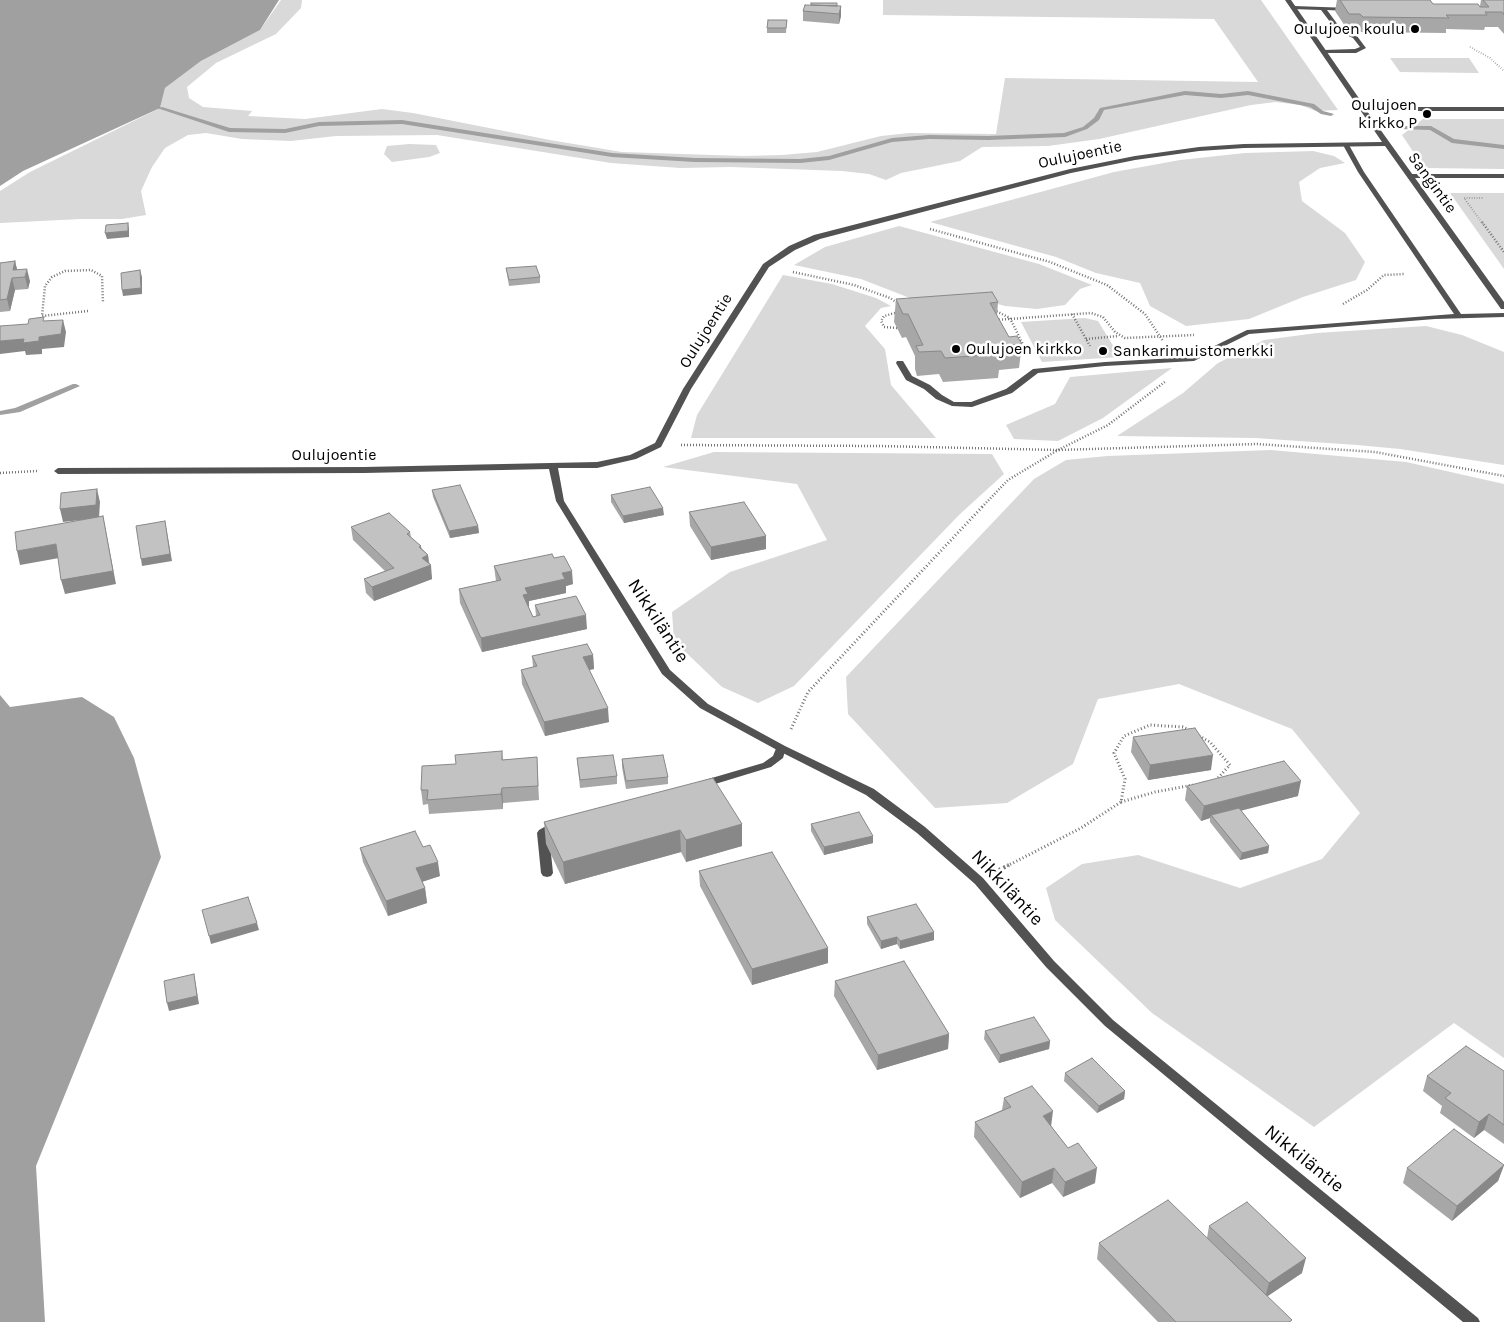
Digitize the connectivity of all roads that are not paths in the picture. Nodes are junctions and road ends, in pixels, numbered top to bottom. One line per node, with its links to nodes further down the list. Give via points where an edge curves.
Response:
1 (1288, 0): 2 (street, Sangintie)
2 (1294, 8): 3 (street); 5 (street, Sangintie)
3 (1323, 9): 4 (street); 5 (street, via 1339,30 1355,37 1362,48)
4 (1351, 9)
5 (1324, 52): 7 (street, Sangintie)
6 (1504, 109): 7 (street)
7 (1364, 110): 8 (street, Sangintie)
8 (1387, 144): 9 (street, Oulujoentie); 10 (street, Sangintie)
9 (1346, 145): 14 (street); 16 (street, Oulujoentie, via 1244,146 1135,158 1070,171 817,236 766,266 687,389 658,445 633,457 596,464)
10 (1411, 176): 11 (street); 12 (street, Sangintie)
11 (1504, 176)
12 (1504, 307)
13 (1504, 315): 14 (street)
14 (1459, 316): 15 (street, via 1247,332 1194,359 1036,371 1009,391 972,405 952,404 939,398 909,378)
15 (900, 363)
16 (553, 466): 17 (street, Oulujoentie); 18 (street, Nikkiläntie, via 560,501 666,672 704,706)
17 (58, 471)
18 (781, 748): 19 (street, via 778,758 767,765); 22 (street, Nikkiläntie, via 870,792 921,830 979,881 1050,964 1109,1023)
19 (692, 787)
20 (566, 821): 21 (street, via 543,833)
21 (547, 874)
22 (1473, 1322)

